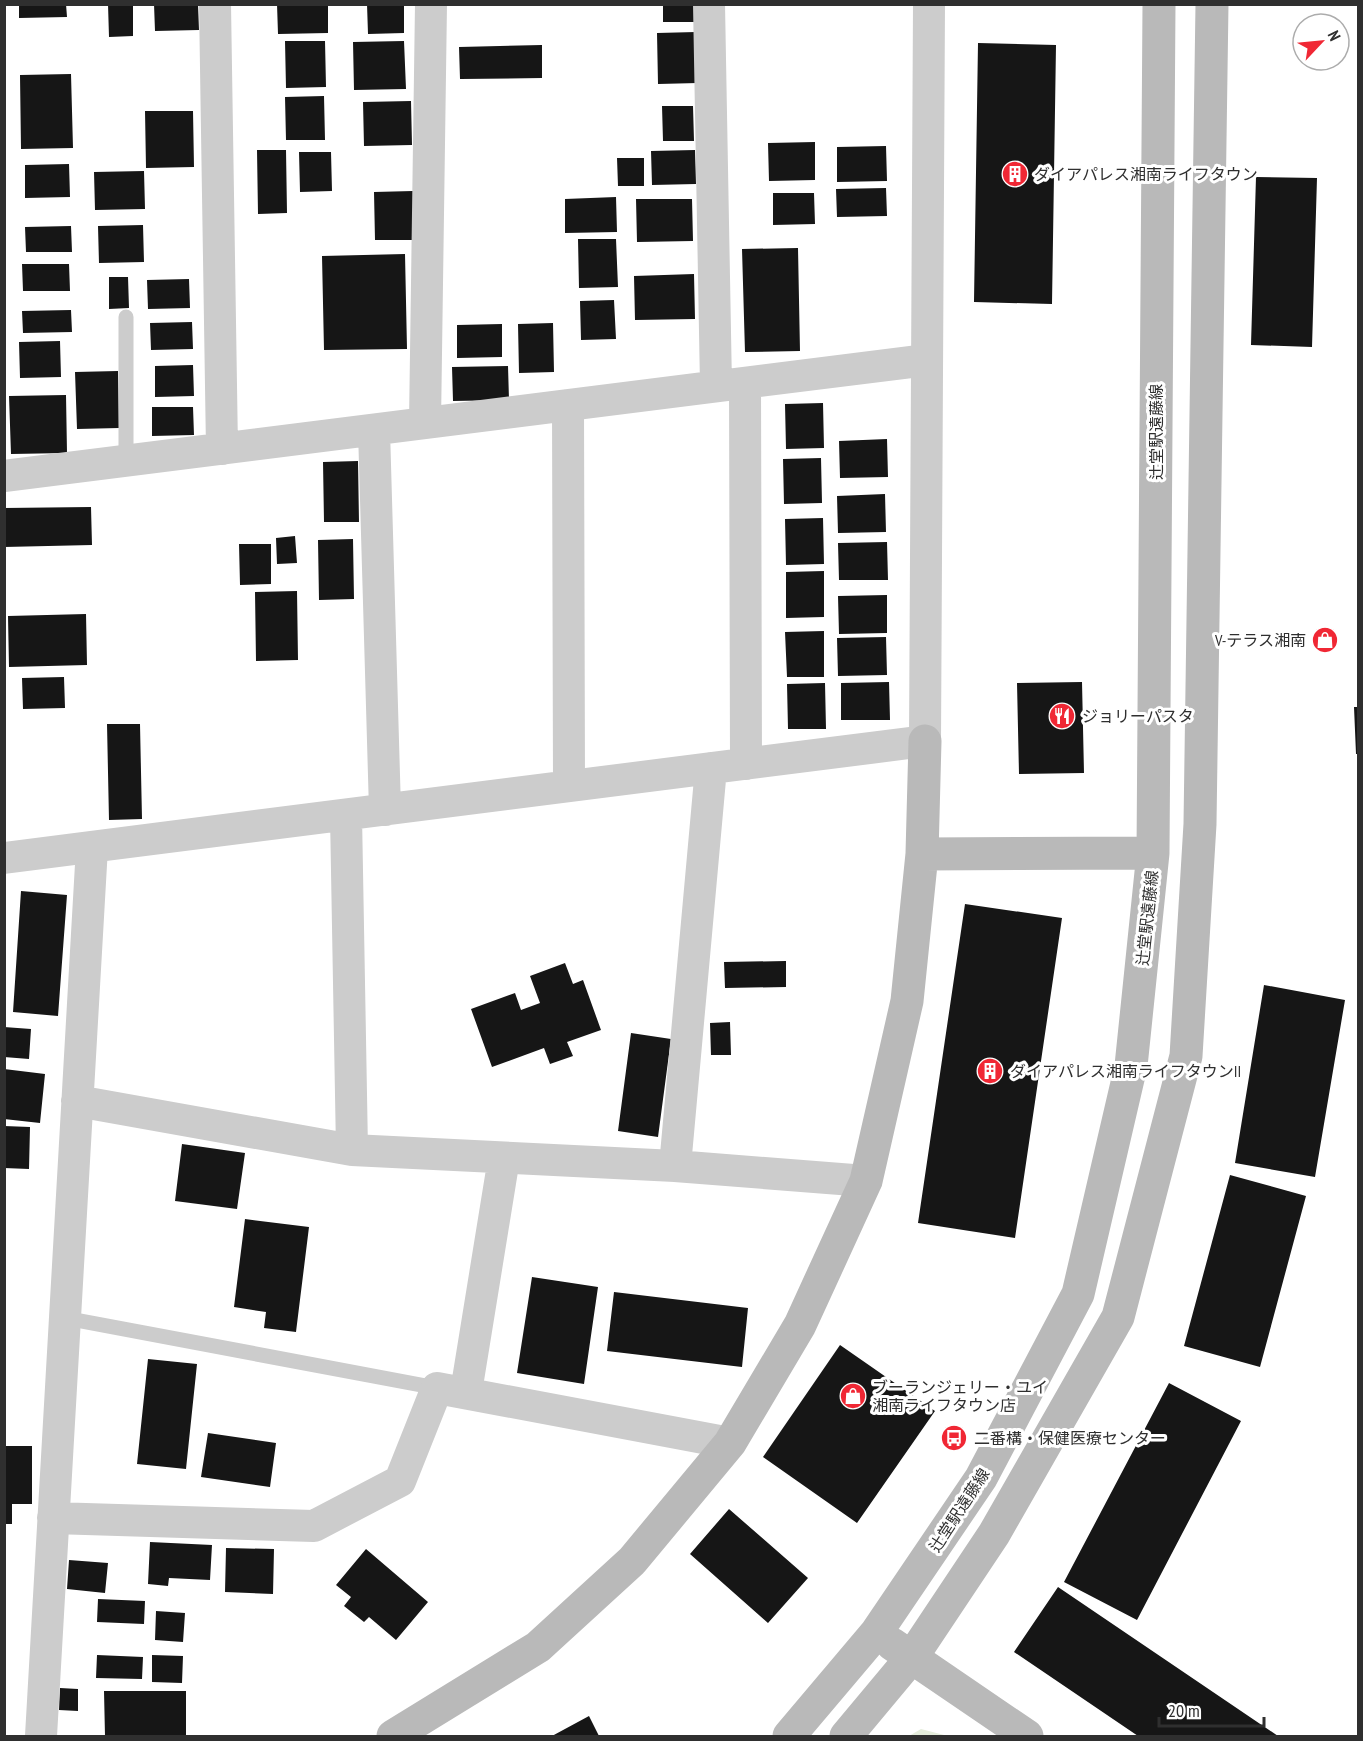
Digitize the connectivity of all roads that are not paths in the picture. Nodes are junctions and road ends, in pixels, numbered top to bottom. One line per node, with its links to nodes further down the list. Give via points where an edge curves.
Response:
1 (215, 4): 13 (street)
2 (431, 4): 11 (street)
3 (709, 4): 9 (street)
4 (929, 4): 8 (street)
5 (1159, 4): 23 (street, 辻堂駅遠藤線)
6 (1212, 4): 36 (street, via 1200,824 1186,1056 1118,1317 994,1534)
7 (126, 317): 14 (lane)
8 (927, 360): 9 (street); 16 (street)
9 (730, 385): 10 (street); 17 (street)
10 (568, 405): 11 (street); 19 (street)
11 (425, 423): 12 (street)
12 (374, 430): 13 (street); 20 (street)
13 (222, 449): 14 (street)
14 (126, 461): 15 (street)
15 (4, 476)
16 (925, 741): 17 (street); 24 (street)
17 (746, 764): 18 (street)
18 (711, 768): 19 (street); 29 (street)
19 (569, 786): 20 (street)
20 (385, 810): 21 (street)
21 (346, 814): 22 (street); 27 (street)
22 (92, 847): 25 (street); 26 (street)
23 (1154, 853): 24 (street); 35 (street, 辻堂駅遠藤線, via 1131,1066 1078,1294 981,1478)
24 (922, 854): 30 (street, via 908,1001)
25 (4, 858)
26 (77, 1101): 27 (street); 31 (street)
27 (352, 1150): 28 (street)
28 (504, 1158): 29 (street); 32 (street)
29 (675, 1166): 30 (street)
30 (866, 1181): 33 (street, via 800,1325)
31 (65, 1318): 32 (lane); 34 (street)
32 (452, 1390): 33 (street); 34 (street, via 400,1481 314,1526)
33 (730, 1443): 38 (street, via 632,1561 538,1647)
34 (53, 1518): 37 (street)
35 (876, 1634): 36 (street); 39 (street, 辻堂駅遠藤線)
36 (912, 1657): 40 (street); 41 (street)
37 (41, 1737)
38 (393, 1737)
39 (789, 1737)
40 (846, 1737)
41 (1027, 1737)

